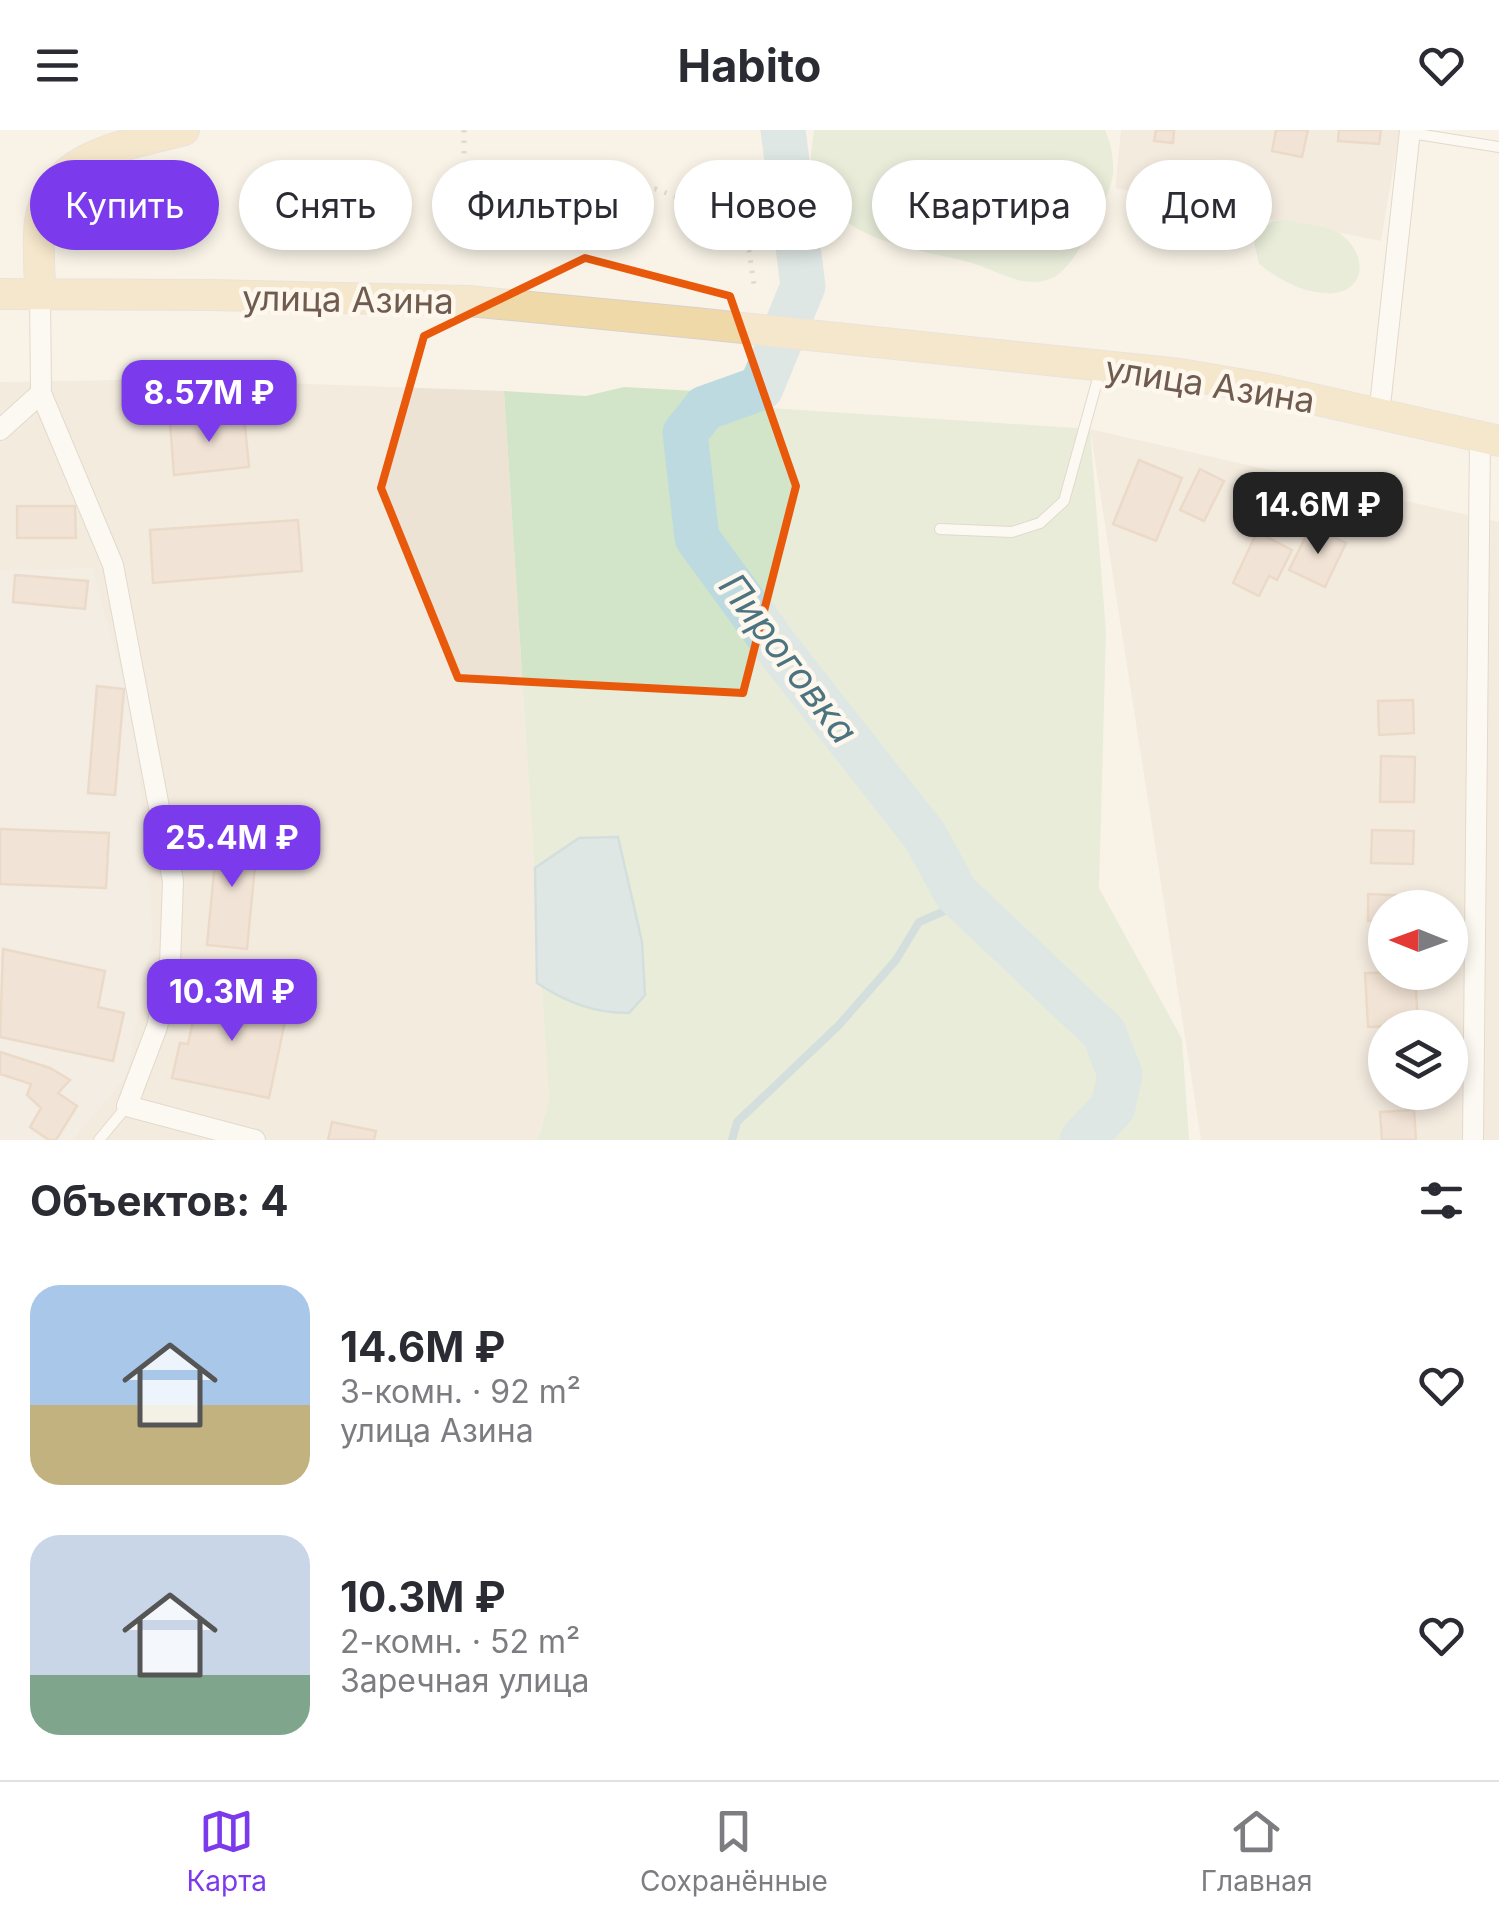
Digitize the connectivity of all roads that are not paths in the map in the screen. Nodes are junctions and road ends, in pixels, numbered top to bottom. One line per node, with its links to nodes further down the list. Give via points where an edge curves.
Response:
1 (184, 130): 4 (main road, via 76,164 55,185 40,222)
2 (1410, 131): 3 (lane); 8 (street)
3 (1499, 146)
4 (40, 293): 5 (main road, улица Азина); 6 (main road, улица Азина, via 469,302); 7 (street)
5 (0, 294)
6 (1102, 366): 8 (main road, улица Азина, via 1273,390); 11 (lane, via 1064,501 1040,523 1012,532)
7 (41, 393): 9 (street); 12 (street, via 113,564 173,881 170,964 157,1026)
8 (1379, 414): 10 (main road, улица Азина)
9 (0, 430)
10 (1489, 439): 15 (street)
11 (940, 529)
12 (127, 1106): 13 (lane); 14 (street)
13 (99, 1140)
14 (254, 1140)
15 (1473, 1140)

